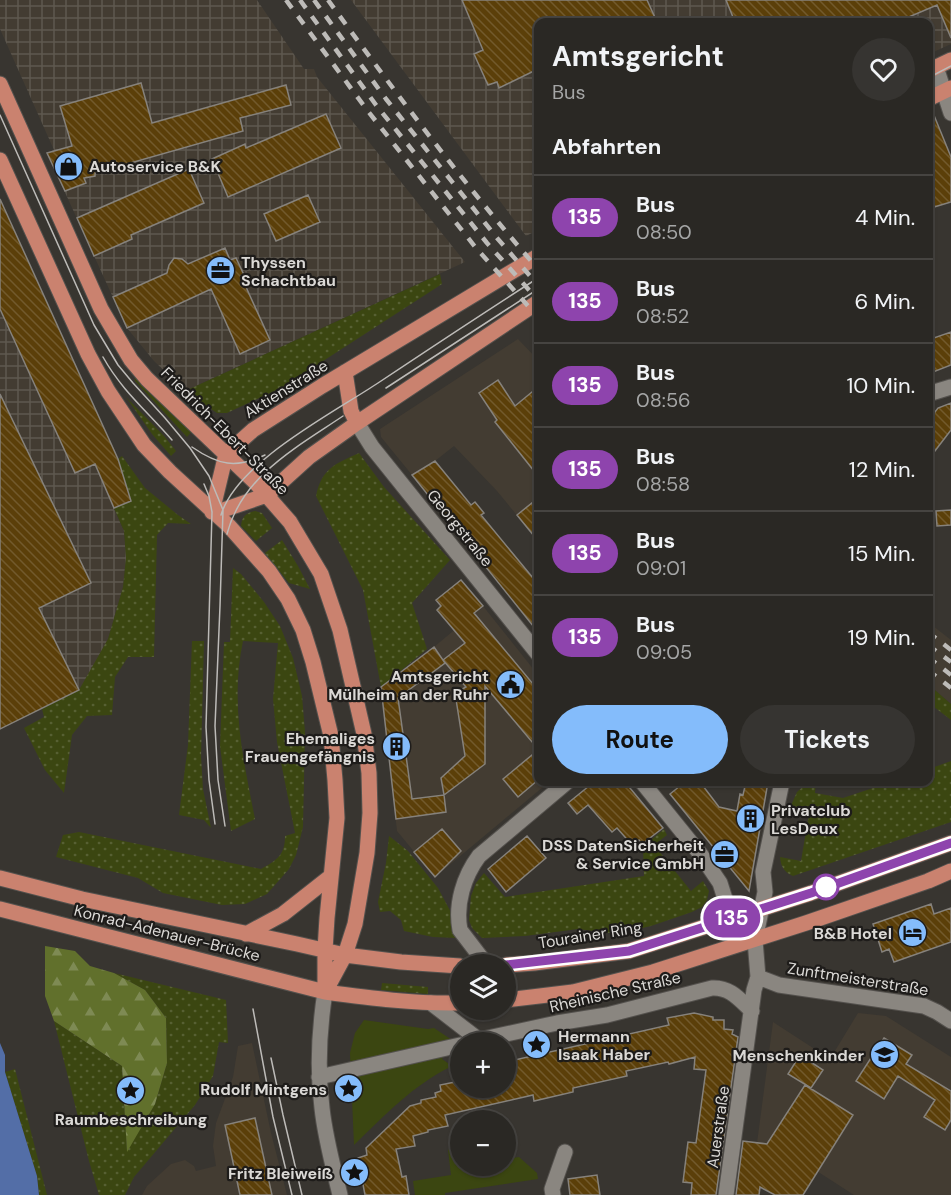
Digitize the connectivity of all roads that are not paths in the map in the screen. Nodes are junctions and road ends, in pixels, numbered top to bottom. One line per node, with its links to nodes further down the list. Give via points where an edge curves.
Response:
1 (951, 60): 2 (main road)
2 (933, 69)
3 (933, 70): 5 (street)
4 (0, 84): 15 (main road, Friedrich-Ebert-Straße, via 101,309 131,360)
5 (947, 90): 6 (main road); 7 (street)
6 (933, 97)
7 (951, 113)
8 (0, 160): 17 (main road, Friedrich-Ebert-Straße, via 108,391 144,445)
9 (534, 258): 11 (main road, Aktienstraße)
10 (534, 305): 14 (main road)
11 (345, 372): 14 (main road, via 351,411); 15 (main road, Aktienstraße, via 253,430)
12 (951, 387): 13 (street)
13 (933, 392)
14 (357, 423): 16 (main road, via 309,457); 18 (street, Georgstraße)
15 (225, 454): 16 (main road, Friedrich-Ebert-Straße); 17 (main road)
16 (267, 495): 17 (main road); 33 (main road, Friedrich-Ebert-Straße, via 290,522 321,574 340,630 364,734 369,773 367,853 355,924)
17 (212, 512): 24 (main road, Friedrich-Ebert-Straße, via 269,571 303,630 331,736 337,818)
18 (534, 649)
19 (562, 786): 32 (street, via 471,865 460,898 459,923)
20 (645, 786): 28 (street, via 701,855 720,883)
21 (781, 786): 27 (street, Auerstraße, via 763,872 765,892)
22 (951, 843): 27 (main road, Tourainer Ring)
23 (951, 871): 30 (main road)
24 (330, 877): 29 (main road, via 283,914); 31 (main road, Friedrich-Ebert-Straße)
25 (0, 878): 29 (main road, Konrad-Adenauer-Brücke)
26 (0, 909): 37 (main road, Konrad-Adenauer-Brücke)
27 (760, 909): 28 (main road, Tourainer Ring); 30 (street, Auerstraße)
28 (735, 917): 30 (street); 34 (main road, Tourainer Ring, via 629,951)
29 (246, 934): 31 (main road)
30 (755, 940): 36 (street, Auerstraße); 38 (main road, via 632,978 573,992)
31 (325, 950): 33 (main road); 37 (main road, Friedrich-Ebert-Straße)
32 (478, 954)
33 (345, 955): 35 (main road); 37 (main road, Friedrich-Ebert-Straße)
34 (516, 964)
35 (450, 965)
36 (758, 977): 41 (street, Auerstraße); 42 (street, Zunftmeisterstraße, via 779,985 924,1006)
37 (325, 992): 39 (main road); 46 (street, Friedrich-Ebert-Straße)
38 (516, 999)
39 (431, 1003): 40 (main road); 43 (street, Rheinische Straße)
40 (450, 1003)
41 (752, 1011): 44 (street, Rheinische Straße, via 728,990 712,988 607,1016); 50 (street, Auerstraße)
42 (951, 1021)
43 (464, 1032)
44 (516, 1032)
45 (450, 1047): 46 (street)
46 (319, 1077): 48 (street, Friedrich-Ebert-Straße)
47 (566, 1152): 49 (street)
48 (340, 1195)
49 (553, 1195)
50 (726, 1195)

